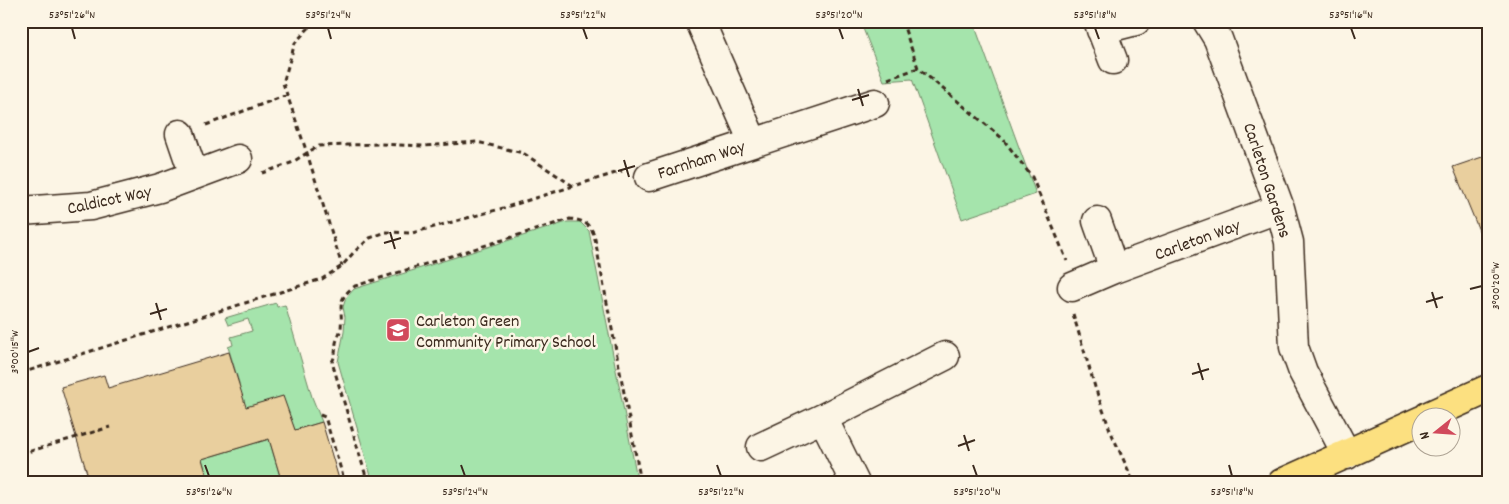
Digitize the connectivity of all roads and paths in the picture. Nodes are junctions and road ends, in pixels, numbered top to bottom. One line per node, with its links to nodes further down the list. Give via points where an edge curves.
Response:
1 (315, 21): 8 (path, via 295,43 283,83)
2 (700, 21): 11 (street, Farnham Way)
3 (902, 21): 22 (path, via 918,68 1003,139 1032,177)
4 (1136, 21): 6 (street)
5 (1207, 21): 17 (street, Carleton Gardens, via 1218,39)
6 (1100, 26): 7 (street)
7 (1113, 60)
8 (287, 94): 10 (path); 12 (path)
9 (875, 103): 11 (street, Farnham Way)
10 (180, 134): 14 (street)
11 (753, 142): 15 (street, Farnham Way)
12 (307, 153): 13 (path, via 290,163 243,179); 16 (path, via 318,146 423,146 477,142 523,153); 20 (path)
13 (238, 159): 14 (street, Caldicot Way)
14 (194, 175): 18 (street, Caldicot Way, via 160,188 91,206)
15 (649, 177): 16 (path, via 636,167)
16 (573, 186): 20 (path, via 412,233 386,232 370,238)
17 (1280, 208): 21 (street, Carleton Way); 33 (street, Carleton Gardens, via 1289,242 1294,348 1303,372)
18 (21, 211)
19 (1097, 221): 21 (street)
20 (342, 266): 24 (path, via 322,279)
21 (1114, 269): 22 (street, Carleton Way)
22 (1074, 286): 38 (path, via 1070,305 1110,430)
23 (946, 356): 28 (street)
24 (21, 373)
25 (1488, 389): 26 (main road)
26 (1450, 406)
27 (320, 415): 34 (path, via 325,417)
28 (823, 418): 31 (street); 37 (street)
29 (1412, 425): 33 (main road)
30 (110, 427): 32 (path)
31 (761, 447)
32 (21, 454)
33 (1347, 454): 39 (main road)
34 (344, 483)
35 (368, 483): 36 (path, via 332,362 341,329 342,297 355,286 570,219 581,220 590,226 594,234 639,472)
36 (638, 483)
37 (855, 483)
38 (1134, 483)
39 (1282, 483)

